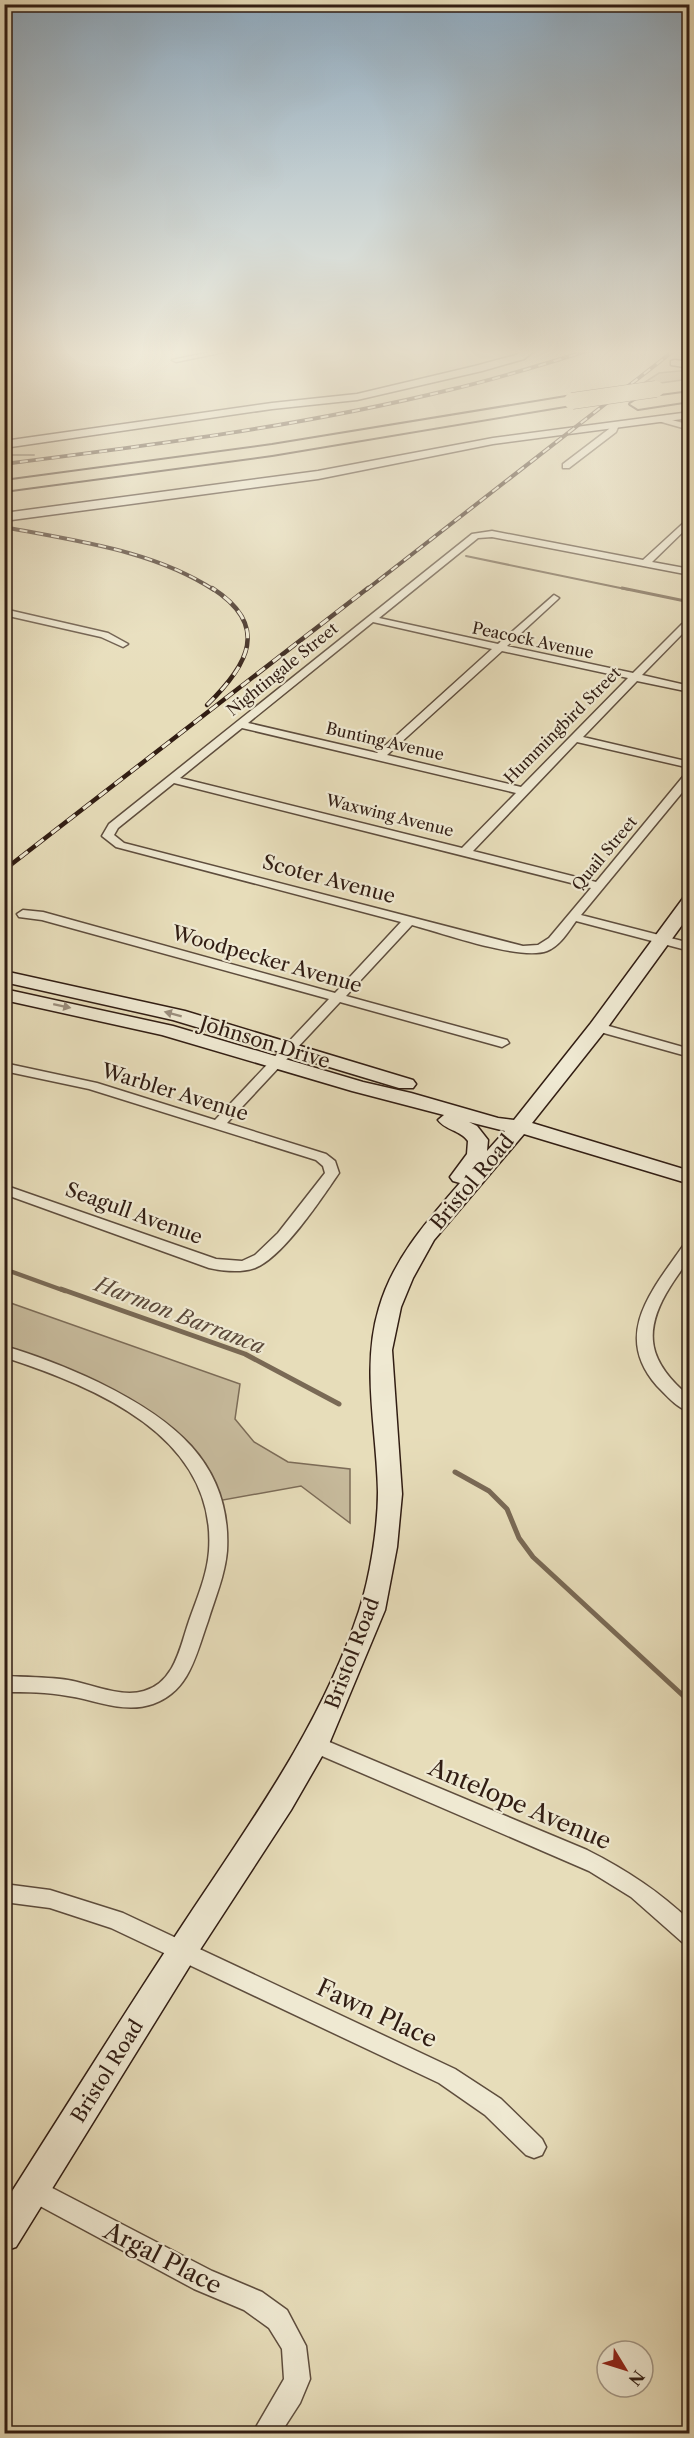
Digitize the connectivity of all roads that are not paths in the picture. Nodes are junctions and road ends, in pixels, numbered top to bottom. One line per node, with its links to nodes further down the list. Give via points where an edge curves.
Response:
1 (177, 463): 6 (highway, bridge)
2 (272, 463): 7 (highway)
3 (381, 463): 8 (street, via 318,475)
4 (570, 463): 5 (street)
5 (566, 466)
6 (4, 486)
7 (4, 499)
8 (4, 517)
9 (690, 520): 10 (street)
10 (645, 563): 11 (street); 14 (street, Nightingale Street, via 483,533)
11 (690, 572)
12 (554, 598): 17 (street)
13 (4, 612): 16 (street, via 104,635)
14 (371, 619): 17 (street, Peacock Avenue); 20 (street, Nightingale Street)
15 (685, 626): 18 (street, Hummingbird Street)
16 (123, 644)
17 (499, 648): 18 (street, Peacock Avenue); 22 (street)
18 (635, 677): 19 (street, Peacock Avenue); 21 (street, Hummingbird Street)
19 (690, 689)
20 (240, 724): 22 (street, Bunting Avenue); 25 (street, Nightingale Street)
21 (574, 738): 23 (street); 26 (street, Hummingbird Street)
22 (380, 756): 26 (street, Bunting Avenue)
23 (690, 765)
24 (690, 775): 29 (street, Quail Street)
25 (172, 779): 27 (street, Nightingale Street, via 113,826); 28 (street, Waxwing Avenue)
26 (523, 791): 28 (street, Hummingbird Street)
27 (108, 836): 33 (street, Scoter Avenue, via 120,845)
28 (466, 851): 29 (street, Waxwing Avenue)
29 (598, 886): 32 (street, Quail Street)
30 (690, 901): 34 (street, Bristol Road)
31 (23, 914): 39 (street, Woodpecker Avenue, via 43,916)
32 (573, 916): 34 (street); 36 (street, Quail Street, via 556,941)
33 (410, 920): 36 (street, Scoter Avenue, via 520,949); 39 (street)
34 (663, 940): 35 (street); 40 (street, Bristol Road)
35 (690, 947)
36 (543, 948)
37 (4, 976): 43 (street, Johnson Drive, one-way to 37, via 154,1009)
38 (4, 994): 43 (street, Johnson Drive, one-way to 43)
39 (336, 998): 41 (street, Woodpecker Avenue); 43 (street)
40 (598, 1027): 42 (street); 47 (street, Bristol Road)
41 (502, 1043)
42 (690, 1053)
43 (283, 1056): 45 (street, Johnson Drive); 46 (street); 47 (street, Johnson Drive, via 504,1114)
44 (4, 1067): 46 (street, Warbler Avenue, via 92,1086)
45 (359, 1087): 47 (street, Johnson Drive, via 497,1124); 50 (street, via 460,1125 476,1135 477,1154 441,1202)
46 (218, 1125): 52 (street, Warbler Avenue, via 321,1157 330,1164 332,1173 318,1191 268,1253)
47 (520, 1126): 48 (street, Johnson Drive); 50 (street, Bristol Road)
48 (690, 1178)
49 (4, 1189): 52 (street, Seagull Avenue, via 214,1264)
50 (425, 1237): 56 (street, Bristol Road, via 390,1307 381,1350 390,1494 385,1547 372,1610)
51 (690, 1246): 54 (street, via 646,1316 643,1341 659,1377)
52 (251, 1264)
53 (4, 1351): 55 (street, via 60,1371 162,1425 203,1477 217,1522 218,1545 215,1572 180,1674 167,1688 148,1698 123,1700 55,1687)
54 (690, 1406)
55 (4, 1684)
56 (315, 1744): 58 (street, Antelope Avenue, via 598,1865 633,1885); 59 (street, Bristol Road)
57 (4, 1893): 59 (street, Fawn Place, via 80,1907)
58 (690, 1935)
59 (183, 1950): 60 (street, Fawn Place, via 447,2076 493,2107); 61 (street, Bristol Road)
60 (534, 2147)
61 (33, 2190): 62 (street, Bristol Road); 63 (street, Argal Place, via 203,2280 254,2301 278,2319 294,2346 297,2379)
62 (4, 2235)
63 (265, 2433)

